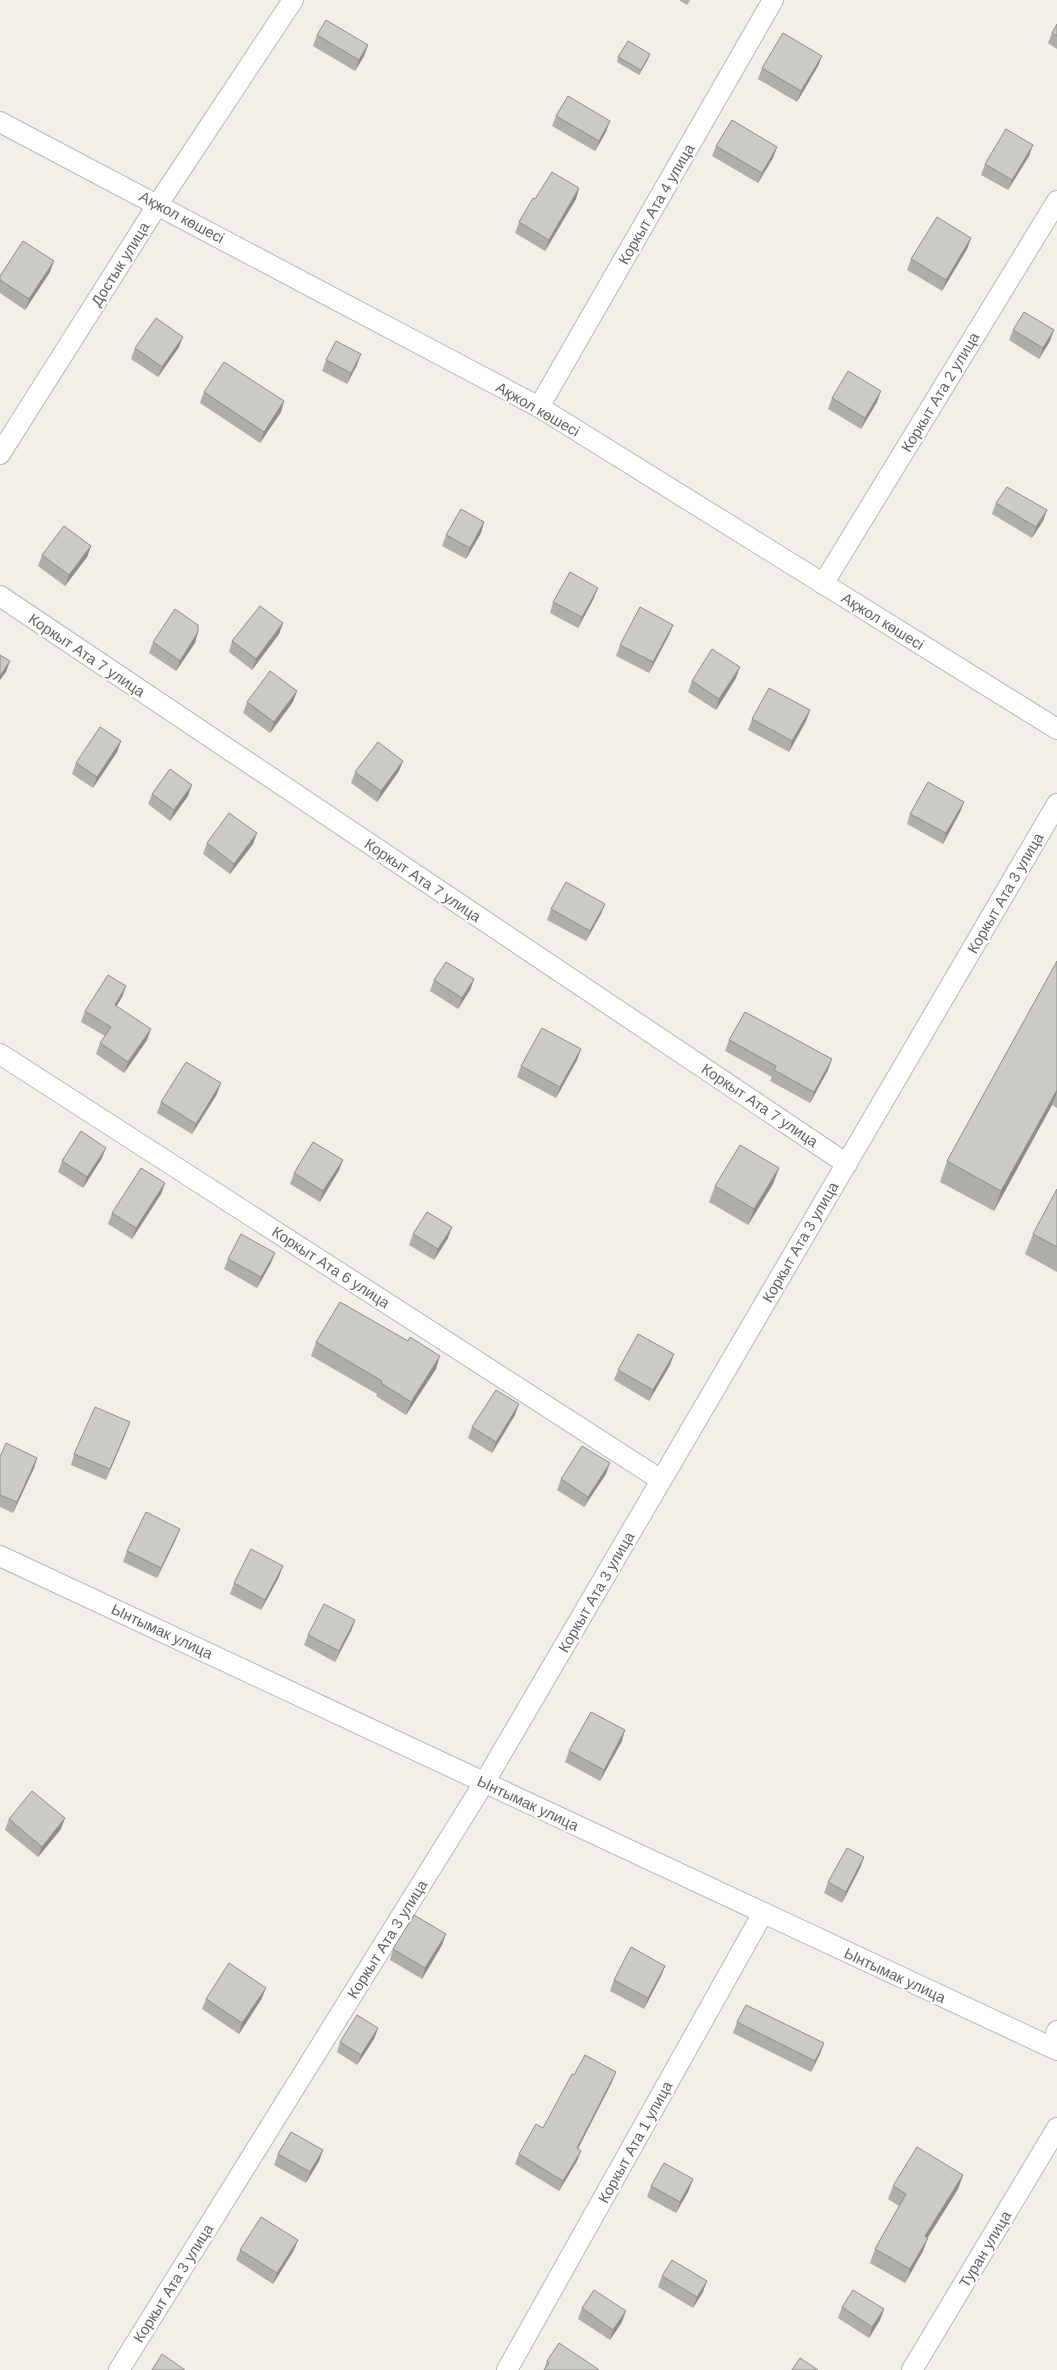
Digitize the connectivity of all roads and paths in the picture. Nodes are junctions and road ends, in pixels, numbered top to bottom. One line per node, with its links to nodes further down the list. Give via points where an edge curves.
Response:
1 (292, 0): 5 (street, Достык улица)
2 (773, 0): 6 (street, Коркыт Ата 4 улица)
3 (0, 122): 5 (street, Ақжол көшесі)
4 (1057, 200): 8 (street, Коркыт Ата 2 улица)
5 (158, 204): 6 (street, Ақжол көшесі); 7 (street, Достык улица)
6 (539, 408): 8 (street, Ақжол көшесі)
7 (0, 454)
8 (823, 584): 10 (street, Ақжол көшесі)
9 (0, 596): 13 (street, Коркыт Ата 7 улица)
10 (1057, 730)
11 (1057, 804): 13 (street, Коркыт Ата 3 улица)
12 (0, 1054): 14 (street, Коркыт Ата 6 улица)
13 (847, 1164): 14 (street, Коркыт Ата 3 улица)
14 (661, 1480): 16 (street, Коркыт Ата 3 улица)
15 (0, 1556): 16 (street, Ынтымак улица)
16 (484, 1783): 17 (street, Ынтымак улица); 20 (street, Коркыт Ата 3 улица)
17 (763, 1913): 18 (street, Ынтымак улица); 21 (street, Коркыт Ата 1 улица)
18 (1055, 2043)
19 (1057, 2128): 22 (street, Туран улица)
20 (119, 2370)
21 (507, 2370)
22 (912, 2370)

